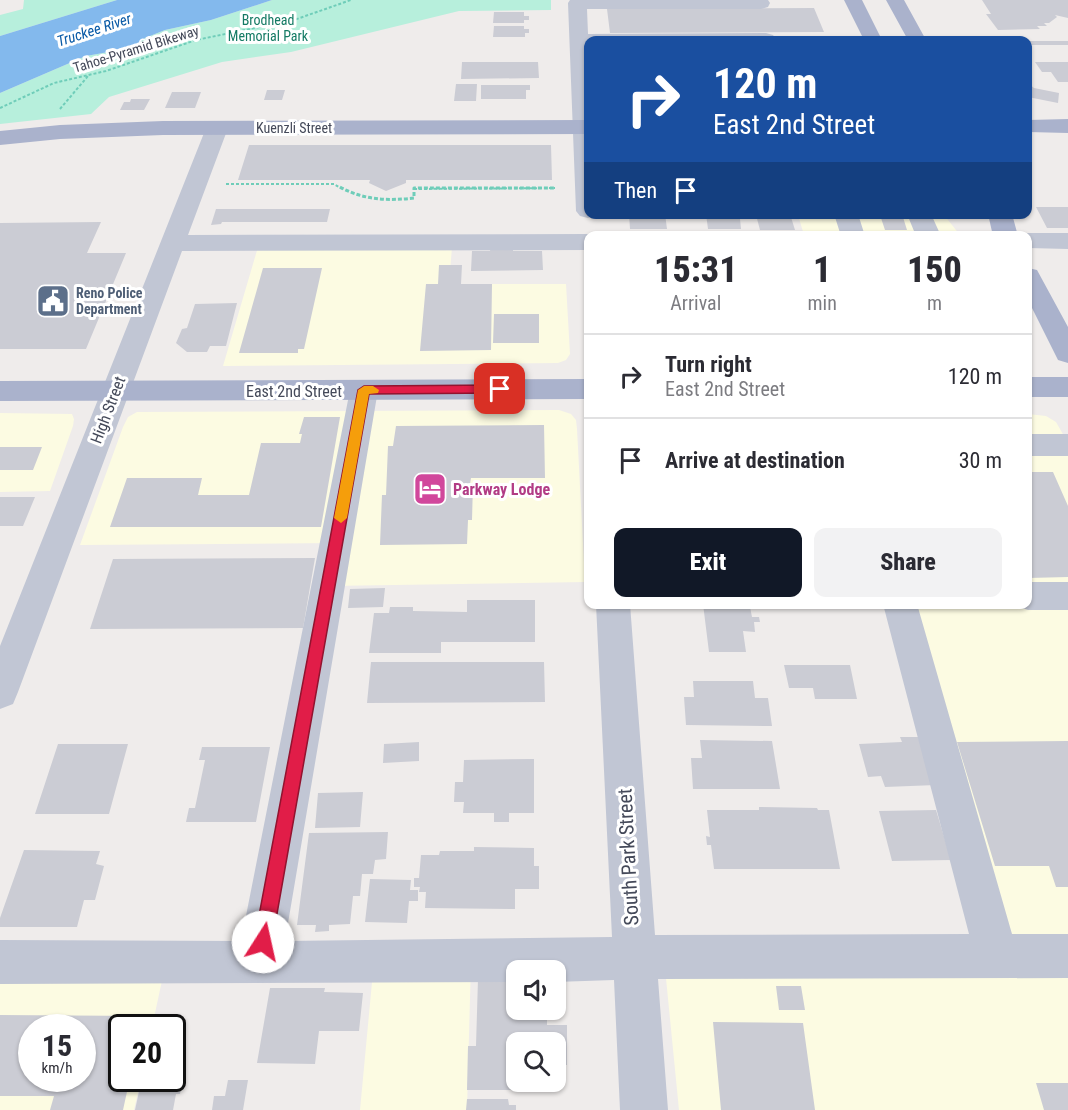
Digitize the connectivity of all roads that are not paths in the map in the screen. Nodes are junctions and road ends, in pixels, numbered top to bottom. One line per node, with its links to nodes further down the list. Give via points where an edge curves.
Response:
1 (853, 0): 5 (main road)
2 (895, 0): 4 (main road)
3 (761, 3): 6 (street, via 577,3)
4 (914, 34)
5 (870, 35)
6 (579, 40): 7 (street); 8 (street)
7 (584, 40)
8 (584, 112)
9 (1032, 126): 10 (main road)
10 (1068, 126)
11 (584, 127): 12 (main road, Kuenzli Street)
12 (217, 128): 13 (main road, Kuenzli Street, via 60,132); 17 (street, High Street)
13 (0, 138)
14 (1032, 241): 15 (street)
15 (1068, 241)
16 (584, 242): 17 (street)
17 (173, 243): 25 (street, High Street)
18 (1032, 284): 19 (main road)
19 (1068, 353)
20 (1032, 387): 21 (main road)
21 (1068, 387)
22 (584, 388): 23 (main road, East 2nd Street)
23 (364, 390): 25 (main road, East 2nd Street); 37 (street)
24 (0, 391): 25 (main road, East 2nd Street)
25 (115, 391): 32 (street, High Street)
26 (1032, 445): 27 (street)
27 (1068, 446)
28 (1032, 596): 29 (street)
29 (1068, 596)
30 (613, 609): 35 (street, South Park Street)
31 (901, 609): 33 (street)
32 (0, 692)
33 (996, 955): 34 (street); 35 (street)
34 (1068, 956)
35 (634, 957): 37 (street); 38 (street, South Park Street)
36 (0, 962): 37 (street)
37 (259, 963)
38 (644, 1110)

